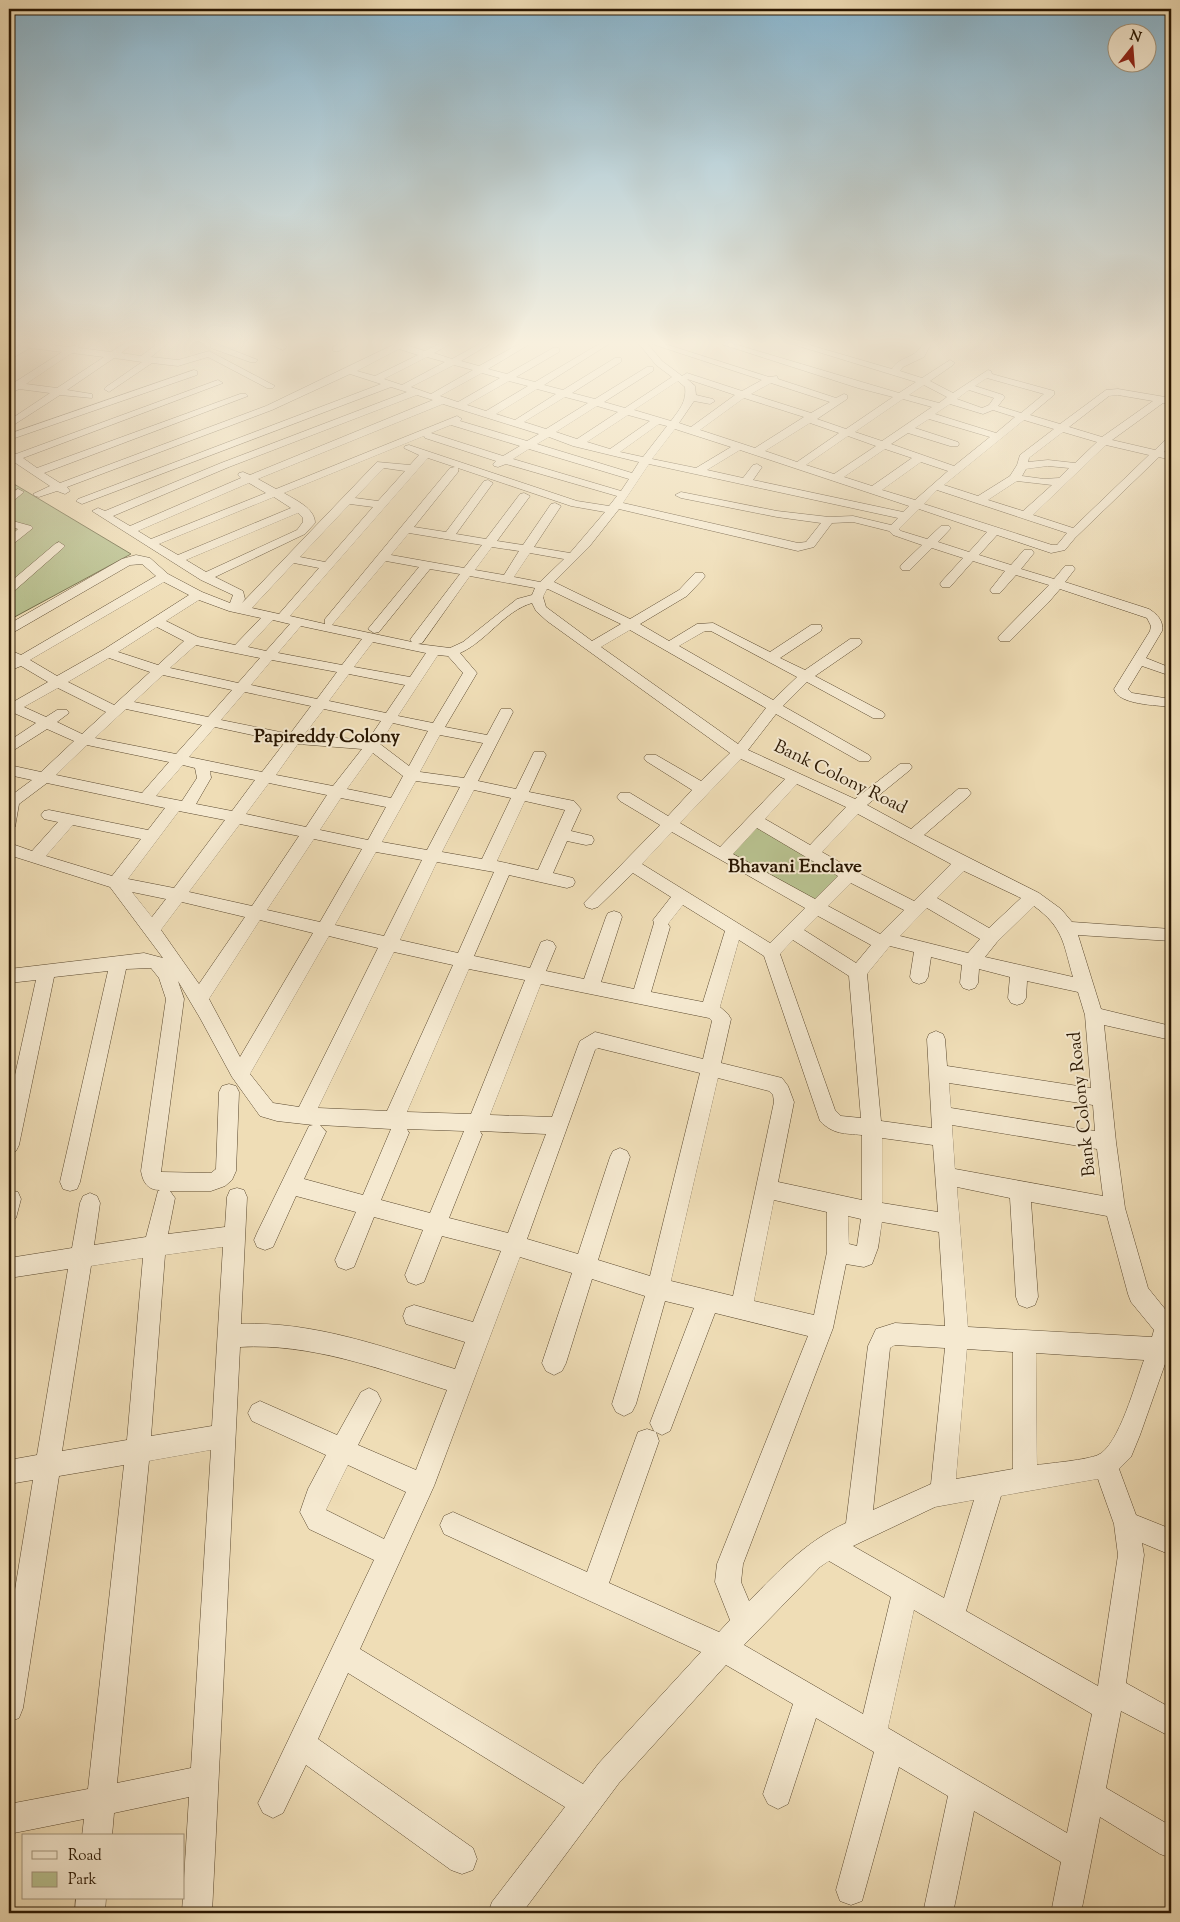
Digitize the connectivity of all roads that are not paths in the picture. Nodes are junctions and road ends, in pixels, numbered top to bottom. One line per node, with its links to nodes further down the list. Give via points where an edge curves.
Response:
1 (77, 434): 45 (street)
2 (140, 434): 59 (street)
3 (148, 434): 38 (street)
4 (203, 434): 30 (street)
5 (256, 434): 40 (street)
6 (308, 434): 51 (street)
7 (358, 434): 65 (street)
8 (370, 434): 32 (street)
9 (421, 434): 32 (street)
10 (432, 434): 27 (street)
11 (491, 434): 35 (street)
12 (546, 434): 33 (street); 35 (street)
13 (592, 434): 33 (street)
14 (638, 434): 41 (street)
15 (667, 434): 49 (street)
16 (700, 434): 36 (street)
17 (785, 434): 39 (street)
18 (845, 434): 52 (street)
19 (848, 434): 37 (street)
20 (900, 434): 37 (street)
21 (922, 434): 34 (street)
22 (989, 434): 28 (street)
23 (999, 434): 28 (street)
24 (1055, 434): 44 (street)
25 (1080, 434): 31 (street)
26 (1114, 434): 31 (street)
27 (428, 436): 42 (street, via 408,448); 48 (street)
28 (996, 436): 58 (street)
29 (1171, 440): 43 (street)
30 (184, 441): 38 (street); 40 (street)
31 (1104, 441): 43 (street); 54 (street)
32 (394, 444): 72 (street)
33 (577, 444): 41 (street)
34 (954, 444)
35 (526, 446): 48 (street); 62 (street)
36 (739, 446): 39 (street); 60 (street)
37 (883, 446): 47 (street); 63 (street)
38 (169, 447): 70 (street)
39 (758, 451): 52 (street)
40 (204, 453): 51 (street); 79 (street)
41 (611, 453): 49 (street)
42 (426, 454): 56 (street); 61 (street)
43 (1155, 454): 46 (street); 100 (street)
44 (1026, 456): 50 (street); 53 (street)
45 (11, 457): 59 (street)
46 (1171, 457)
47 (919, 458): 58 (street); 71 (street)
48 (504, 460): 61 (street); 75 (street)
49 (646, 460): 60 (street); 62 (street)
50 (1044, 464): 53 (street); 54 (street)
51 (225, 465): 65 (street); 88 (street)
52 (799, 465): 63 (street)
53 (1023, 466): 64 (street)
54 (1076, 466): 66 (street)
55 (757, 468): 67 (street)
56 (413, 469): 77 (street, via 381,464); 81 (street)
57 (454, 470): 95 (street)
58 (955, 470): 69 (street)
59 (36, 472): 70 (street)
60 (698, 472): 67 (street)
61 (486, 478): 86 (street, via 575,504); 101 (street)
62 (636, 478): 75 (street)
63 (836, 478): 71 (street)
64 (1016, 478): 66 (street); 78 (street)
65 (249, 479): 72 (street); 97 (street)
66 (1060, 481): 90 (street)
67 (745, 483): 73 (street)
68 (689, 485): 83 (street)
69 (936, 486): 78 (street); 80 (street)
70 (59, 487): 74 (street); 79 (street)
71 (874, 490): 80 (street)
72 (275, 492): 85 (street); 105 (street)
73 (794, 493): 84 (street); 87 (street)
74 (40, 494)
75 (624, 495): 86 (street)
76 (524, 496): 104 (street)
77 (346, 500): 81 (street); 113 (street)
78 (979, 500): 90 (street)
79 (82, 501): 88 (street)
80 (918, 504): 89 (street); 98 (street)
81 (381, 505): 116 (street)
82 (556, 506): 108 (street)
83 (671, 506): 86 (street); 87 (street); 102 (street)
84 (859, 507): 89 (street); 91 (street)
85 (300, 508): 114 (street); 123 (street, via 309,517 301,532)
86 (614, 508): 112 (street)
87 (776, 514): 93 (street); 102 (street)
88 (105, 515): 97 (street)
89 (905, 516): 96 (street)
90 (1025, 516): 100 (street)
91 (871, 522): 93 (street, via 853,519); 96 (street)
92 (9, 523): 103 (street, via 27,528)
93 (827, 524): 99 (street); 102 (street, via 808,547)
94 (944, 528): 106 (street)
95 (406, 529): 101 (street); 111 (street)
96 (893, 529): 106 (street, via 898,534)
97 (129, 530): 105 (street)
98 (995, 530): 100 (street, via 1056,550); 110 (street)
99 (840, 531)
100 (1074, 532)
101 (449, 536): 104 (street)
102 (759, 539)
103 (9, 542)
104 (488, 542): 108 (street); 120 (street)
105 (151, 543): 114 (street)
106 (929, 543): 110 (street); 117 (street)
107 (59, 546): 127 (street)
108 (528, 548): 112 (street); 124 (street)
109 (1028, 554): 119 (street)
110 (971, 556): 119 (street); 125 (street)
111 (384, 557): 115 (street); 137 (street)
112 (574, 557): 128 (street)
113 (291, 559): 116 (street); 132 (street)
114 (177, 560): 123 (street)
115 (426, 565): 120 (street); 141 (street)
116 (327, 566): 134 (street)
117 (906, 567)
118 (1069, 569): 126 (street)
119 (1014, 570): 126 (street); 129 (street)
120 (466, 572): 124 (street); 144 (street)
121 (699, 576): 138 (street, via 683,593)
122 (164, 577): 130 (street); 140 (street, via 146,561 131,561); 154 (street)
123 (205, 577): 132 (street, via 238,594)
124 (507, 579): 128 (street)
125 (946, 584)
126 (1057, 584): 131 (street); 142 (street)
127 (9, 589)
128 (542, 589): 138 (street); 146 (street, Bank Colony Road, via 540,608); 150 (street, via 516,605 468,645)
129 (996, 590)
130 (198, 595): 132 (street); 136 (street)
131 (1112, 602): 133 (street); 155 (street, via 1145,612 1156,620 1156,632)
132 (238, 609): 134 (street)
133 (1102, 616)
134 (276, 617): 135 (street); 148 (street)
135 (299, 621): 141 (street); 152 (street)
136 (157, 622): 143 (street); 151 (street)
137 (330, 622)
138 (630, 624): 146 (street); 147 (street)
139 (816, 628): 153 (street)
140 (9, 629)
141 (372, 633): 149 (street); 157 (street)
142 (1005, 638)
143 (193, 640): 148 (street); 156 (street)
144 (417, 640)
145 (855, 642): 159 (street)
146 (593, 646): 180 (street, Bank Colony Road)
147 (668, 647): 153 (street, via 702,627 713,627); 167 (street)
148 (238, 650): 152 (street)
149 (434, 650): 150 (street); 161 (street)
150 (452, 652): 174 (street, via 470,673)
151 (108, 653): 156 (street); 160 (street)
152 (269, 656): 157 (street); 162 (street)
153 (770, 658): 159 (street)
154 (13, 660): 160 (street)
155 (1138, 660): 158 (street); 163 (street, via 1120,688 1122,693 1128,697)
156 (158, 670): 162 (street); 165 (street)
157 (345, 670): 161 (street); 164 (street)
158 (1171, 672)
159 (806, 676): 167 (street); 170 (street)
160 (57, 682): 165 (street); 166 (street)
161 (412, 682): 171 (street)
162 (242, 687): 164 (street); 172 (street)
163 (1171, 703)
164 (320, 704): 171 (street); 175 (street)
165 (118, 707): 172 (street); 176 (street)
166 (10, 708): 173 (street)
167 (774, 708): 180 (street); 183 (street)
168 (506, 712): 177 (street)
169 (62, 713): 173 (street)
170 (878, 715)
171 (389, 718): 174 (street); 178 (street)
172 (211, 722): 175 (street); 184 (street)
173 (47, 723): 176 (street); 179 (street)
174 (436, 729): 177 (street); 188 (street)
175 (294, 739): 178 (street); 190 (street)
176 (83, 740): 184 (street); 189 (street)
177 (492, 740): 192 (street)
178 (372, 745): 188 (street); 194 (street)
179 (9, 747)
180 (739, 752): 191 (street, Bank Colony Road); 193 (street)
181 (539, 755): 196 (street)
182 (651, 758): 193 (street)
183 (864, 758)
184 (179, 759): 185 (street); 198 (street)
185 (202, 764): 190 (street); 201 (street, via 204,778)
186 (905, 767): 202 (street)
187 (9, 770): 189 (street)
188 (411, 775): 192 (street); 200 (street)
189 (44, 776): 198 (street); 199 (street, via 22,796)
190 (265, 777): 194 (street); 204 (street)
191 (794, 777): 202 (street, Bank Colony Road); 205 (street)
192 (469, 784): 196 (street); 218 (street)
193 (702, 789): 208 (street)
194 (337, 792): 200 (street); 209 (street)
195 (963, 792): 212 (street)
196 (520, 795): 210 (street, via 573,807); 222 (street)
197 (625, 797): 208 (street)
198 (146, 798): 201 (street)
199 (10, 801): 207 (street)
200 (395, 804): 214 (street)
201 (181, 805): 204 (street); 211 (street)
202 (856, 806): 212 (street, Bank Colony Road); 216 (street)
203 (49, 815): 206 (street)
204 (235, 817): 209 (street); 227 (street)
205 (754, 819): 216 (street); 217 (street)
206 (69, 820): 211 (street); 219 (street)
207 (9, 822)
208 (670, 825): 217 (street); 221 (street)
209 (310, 833): 214 (street); 233 (street)
210 (562, 835): 213 (street); 224 (street)
211 (151, 836): 226 (street)
212 (913, 836): 220 (street, Bank Colony Road)
213 (586, 840)
214 (372, 846): 218 (street); 237 (street)
215 (15, 851): 219 (street)
216 (812, 852): 223 (street)
217 (722, 855): 232 (street)
218 (432, 856): 222 (street); 243 (street)
219 (35, 858): 226 (street)
220 (962, 862): 229 (street, Bank Colony Road); 231 (street)
221 (632, 865): 228 (street); 230 (street)
222 (496, 867): 224 (street); 247 (street)
223 (849, 874): 231 (street); 232 (street)
224 (543, 876): 225 (street)
225 (567, 882)
226 (116, 883): 227 (street); 238 (street)
227 (177, 895): 233 (street); 238 (street)
228 (680, 897): 235 (street); 259 (street, via 661,923)
229 (1033, 898): 236 (street, Bank Colony Road, via 1055,913); 241 (street)
230 (592, 904)
231 (921, 905): 241 (street); 242 (street)
232 (816, 908): 239 (street); 242 (street)
233 (256, 914): 237 (street); 261 (street)
234 (614, 917): 258 (street)
235 (734, 928): 246 (street); 262 (street)
236 (1067, 928): 240 (street); 257 (street, Bank Colony Road)
237 (323, 929): 243 (street); 268 (street)
238 (152, 930): 261 (street)
239 (792, 931): 246 (street); 252 (street)
240 (1171, 935)
241 (991, 937): 248 (street)
242 (884, 941): 245 (street); 252 (street)
243 (390, 943): 247 (street); 271 (street)
244 (547, 947): 254 (street)
245 (923, 949): 248 (street); 255 (street)
246 (771, 952): 275 (street, via 827,1115 836,1124)
247 (463, 961): 254 (street); 273 (street)
248 (971, 961): 251 (street); 256 (street)
249 (118, 964): 250 (street); 268 (street, via 154,960 174,992 151,1170 156,1181 211,1182 223,1177); 281 (street)
250 (48, 971): 253 (street); 278 (street)
251 (1019, 972): 257 (street); 260 (street)
252 (858, 973): 275 (street)
253 (9, 976)
254 (536, 976): 258 (street); 274 (street)
255 (919, 978)
256 (969, 983)
257 (1084, 986): 263 (street, Bank Colony Road)
258 (590, 987): 259 (street)
259 (641, 996): 262 (street)
260 (1017, 998)
261 (199, 999): 268 (street)
262 (710, 1011): 266 (street, via 722,1019)
263 (1094, 1015): 264 (street); 269 (street, Bank Colony Road)
264 (1171, 1033)
265 (936, 1039): 267 (street)
266 (709, 1068): 272 (street, via 595,1040 586,1046); 283 (street, via 774,1084 783,1095); 304 (street)
267 (938, 1073): 269 (street); 270 (street)
268 (235, 1083): 271 (street, via 266,1110)
269 (1102, 1098): 277 (street, Bank Colony Road)
270 (941, 1115): 276 (street); 277 (street)
271 (311, 1124): 273 (street); 282 (street)
272 (559, 1126): 274 (street); 296 (street)
273 (396, 1127): 274 (street); 289 (street)
274 (475, 1128): 292 (street)
275 (872, 1128): 276 (street); 291 (street)
276 (942, 1138): 280 (street)
277 (1106, 1142): 290 (street, Bank Colony Road)
278 (9, 1145)
279 (620, 1157): 301 (street)
280 (945, 1176): 284 (street); 293 (street)
281 (70, 1182)
282 (290, 1185): 289 (street); 295 (street)
283 (766, 1189): 288 (street); 307 (street)
284 (1020, 1189): 290 (street); 305 (street)
285 (237, 1197): 294 (street)
286 (165, 1198): 297 (street)
287 (90, 1203): 299 (street)
288 (837, 1205): 291 (street); 298 (street)
289 (368, 1206): 292 (street); 300 (street)
290 (1115, 1208): 309 (street, Bank Colony Road, via 1139,1294)
291 (872, 1211): 293 (street); 298 (street, via 868,1252 864,1257)
292 (437, 1224): 296 (street); 303 (street)
293 (950, 1224): 313 (street)
294 (235, 1236): 297 (street); 312 (street)
295 (265, 1240)
296 (514, 1245): 301 (street); 311 (street)
297 (155, 1246): 299 (street); 322 (street)
298 (838, 1252): 310 (street)
299 (80, 1258): 302 (street); 324 (street)
300 (346, 1260)
301 (584, 1266): 304 (street); 316 (street)
302 (9, 1268)
303 (416, 1275)
304 (658, 1289): 306 (street); 319 (street)
305 (1027, 1297)
306 (708, 1301): 307 (street); 337 (street)
307 (741, 1310): 310 (street)
308 (414, 1316): 311 (street)
309 (1169, 1321): 315 (street)
310 (822, 1328): 340 (street, via 730,1564 728,1582)
311 (480, 1335): 317 (street)
312 (229, 1336): 317 (street, via 253,1333 310,1341); 321 (street)
313 (957, 1338): 314 (street); 330 (street); 333 (street, via 895,1334 884,1337 878,1346)
314 (1024, 1342): 315 (street); 327 (street)
315 (1158, 1349): 325 (street, via 1129,1434 1122,1448)
316 (554, 1363)
317 (461, 1383): 329 (street)
318 (369, 1400): 323 (street)
319 (624, 1404)
320 (260, 1413): 323 (street)
321 (224, 1436): 322 (street); 349 (street)
322 (138, 1450): 324 (street); 353 (street)
323 (342, 1450): 329 (street); 336 (street, via 313,1512 318,1520)
324 (47, 1466): 326 (street); 345 (street)
325 (1105, 1466): 327 (street); 331 (street)
326 (9, 1472)
327 (1025, 1478): 328 (street)
328 (992, 1484): 330 (street); 339 (street)
329 (422, 1486): 336 (street)
330 (942, 1494): 333 (street, via 918,1501)
331 (1127, 1524): 334 (street); 344 (street, via 1131,1555)
332 (453, 1525): 337 (street)
333 (858, 1530): 335 (street)
334 (1171, 1542)
335 (828, 1546): 338 (street); 340 (street, via 796,1571)
336 (390, 1555): 342 (street)
337 (594, 1588): 341 (street)
338 (905, 1591): 339 (street); 347 (street)
339 (952, 1617): 344 (street)
340 (745, 1624): 341 (street)
341 (723, 1648): 343 (street); 354 (street)
342 (343, 1654): 348 (street); 354 (street)
343 (809, 1698): 347 (street); 351 (street)
344 (1109, 1699): 346 (street); 352 (street)
345 (9, 1708)
346 (1171, 1723)
347 (881, 1740): 350 (street); 361 (street)
348 (302, 1745): 355 (street); 360 (street)
349 (204, 1780): 353 (street); 363 (street)
350 (964, 1789): 359 (street); 366 (street)
351 (778, 1794)
352 (1090, 1796): 358 (street); 359 (street)
353 (100, 1801): 356 (street); 357 (street)
354 (585, 1802): 365 (street)
355 (273, 1803)
356 (9, 1819)
357 (97, 1834)
358 (1171, 1843)
359 (1077, 1855): 367 (street)
360 (462, 1859)
361 (851, 1890)
362 (92, 1900): 364 (street)
363 (197, 1912)
364 (90, 1913)
365 (504, 1913)
366 (938, 1913)
367 (1066, 1913)

